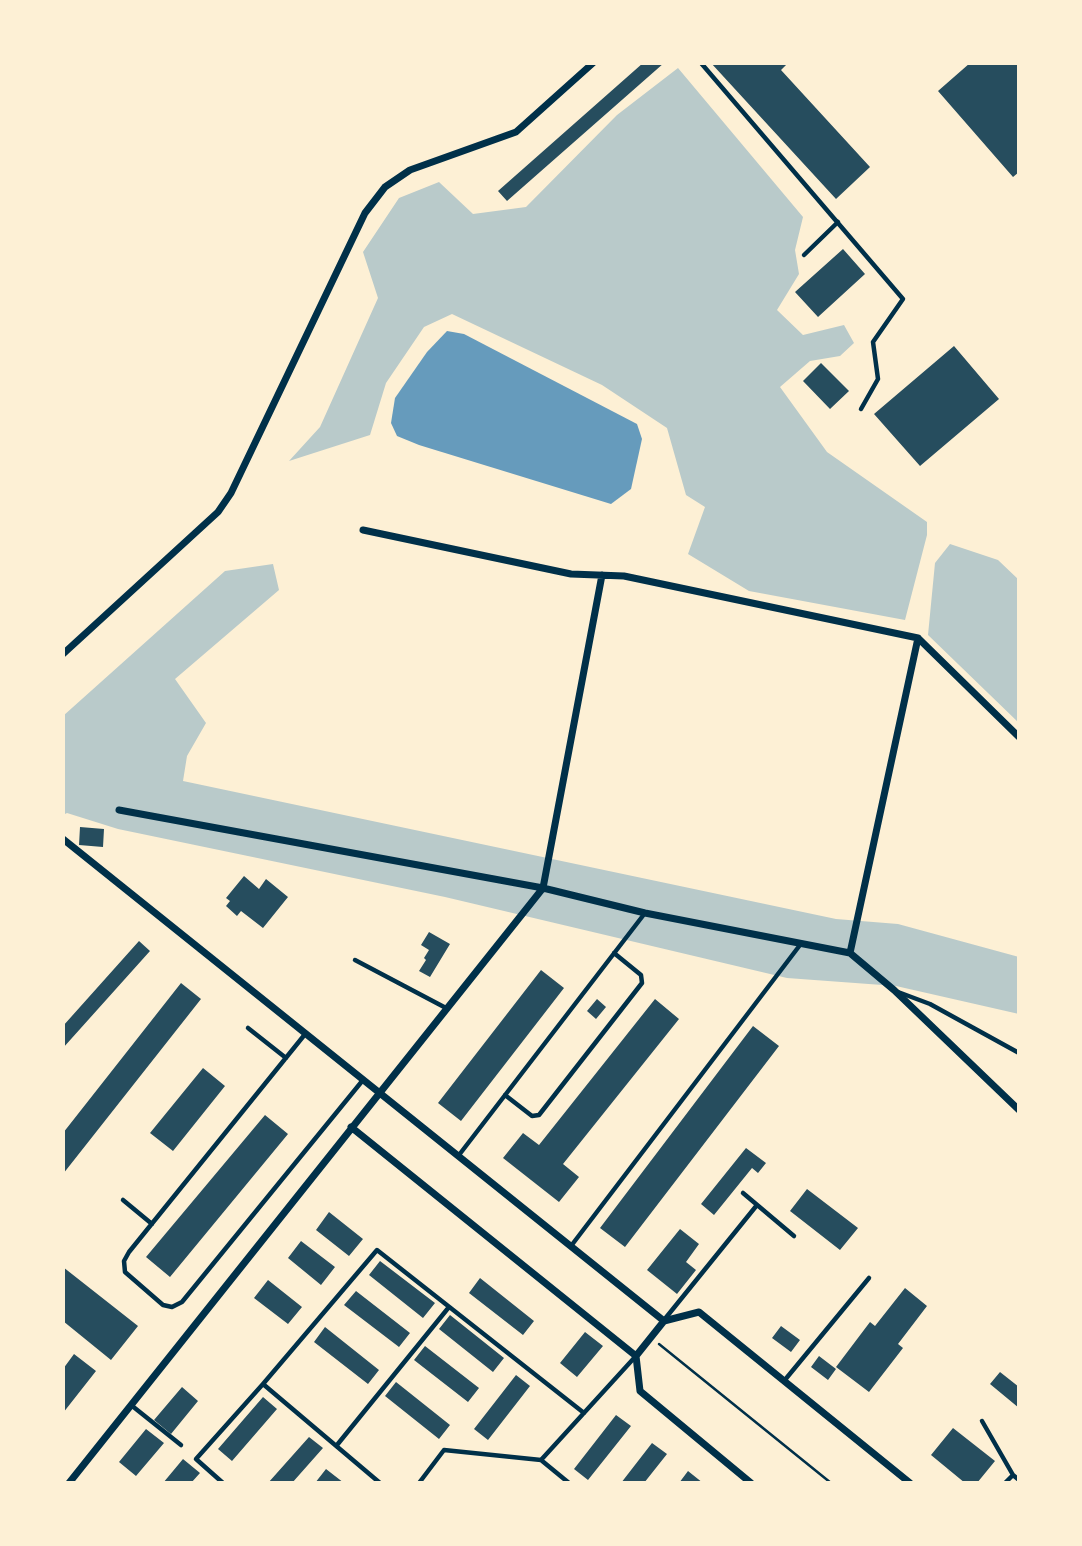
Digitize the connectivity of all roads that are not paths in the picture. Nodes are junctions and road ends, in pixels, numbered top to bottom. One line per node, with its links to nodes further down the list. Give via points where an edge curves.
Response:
1 (593, 63): 9 (street, via 516,132 410,170 385,187 365,213 218,512)
2 (701, 63): 3 (lane)
3 (838, 222): 4 (lane); 5 (lane, via 904,299 873,342 878,379)
4 (804, 255)
5 (861, 409)
6 (363, 530): 7 (street, via 571,574)
7 (602, 575): 8 (street); 13 (street)
8 (918, 638): 10 (street); 17 (street)
9 (63, 654)
10 (1019, 737)
11 (119, 810): 13 (street)
12 (63, 839): 22 (street)
13 (543, 888): 14 (street); 20 (street)
14 (645, 913): 15 (street); 16 (lane)
15 (800, 945): 17 (street); 36 (lane)
16 (614, 953): 27 (lane); 27 (lane, via 641,975 642,983 539,1115 532,1116)
17 (850, 953): 19 (street)
18 (355, 960): 20 (lane)
19 (894, 990): 23 (lane, via 930,1004); 28 (street)
20 (446, 1008): 26 (street)
21 (248, 1028): 24 (lane)
22 (306, 1033): 24 (lane); 25 (street)
23 (1019, 1053)
24 (286, 1058): 34 (lane)
25 (365, 1079): 26 (street); 34 (lane, via 182,1302 172,1307 163,1305 125,1272 129,1252)
26 (380, 1091): 29 (street); 30 (street)
27 (505, 1095): 30 (lane)
28 (1019, 1110)
29 (351, 1127): 40 (street); 43 (street)
30 (459, 1155): 36 (street)
31 (743, 1193): 33 (lane)
32 (123, 1200): 34 (lane)
33 (757, 1205): 35 (lane); 39 (lane)
34 (152, 1224)
35 (794, 1236)
36 (571, 1246): 39 (street)
37 (869, 1278): 41 (lane)
38 (449, 1307): 42 (lane, via 377,1250); 44 (lane); 47 (lane)
39 (664, 1321): 40 (street); 41 (street, via 699,1312)
40 (636, 1356): 44 (lane); 51 (street, via 640,1391)
41 (784, 1381): 57 (street)
42 (263, 1384): 47 (lane); 53 (lane, via 196,1459)
43 (131, 1405): 46 (lane); 52 (street)
44 (584, 1413): 48 (lane)
45 (982, 1421): 49 (lane)
46 (181, 1445)
47 (337, 1445): 54 (lane)
48 (541, 1460): 55 (lane, via 444,1450); 56 (lane)
49 (1013, 1475): 50 (lane); 58 (lane)
50 (1019, 1480)
51 (749, 1482)
52 (69, 1483)
53 (223, 1483)
54 (380, 1483)
55 (419, 1483)
56 (569, 1483)
57 (910, 1483)
58 (1005, 1483)

